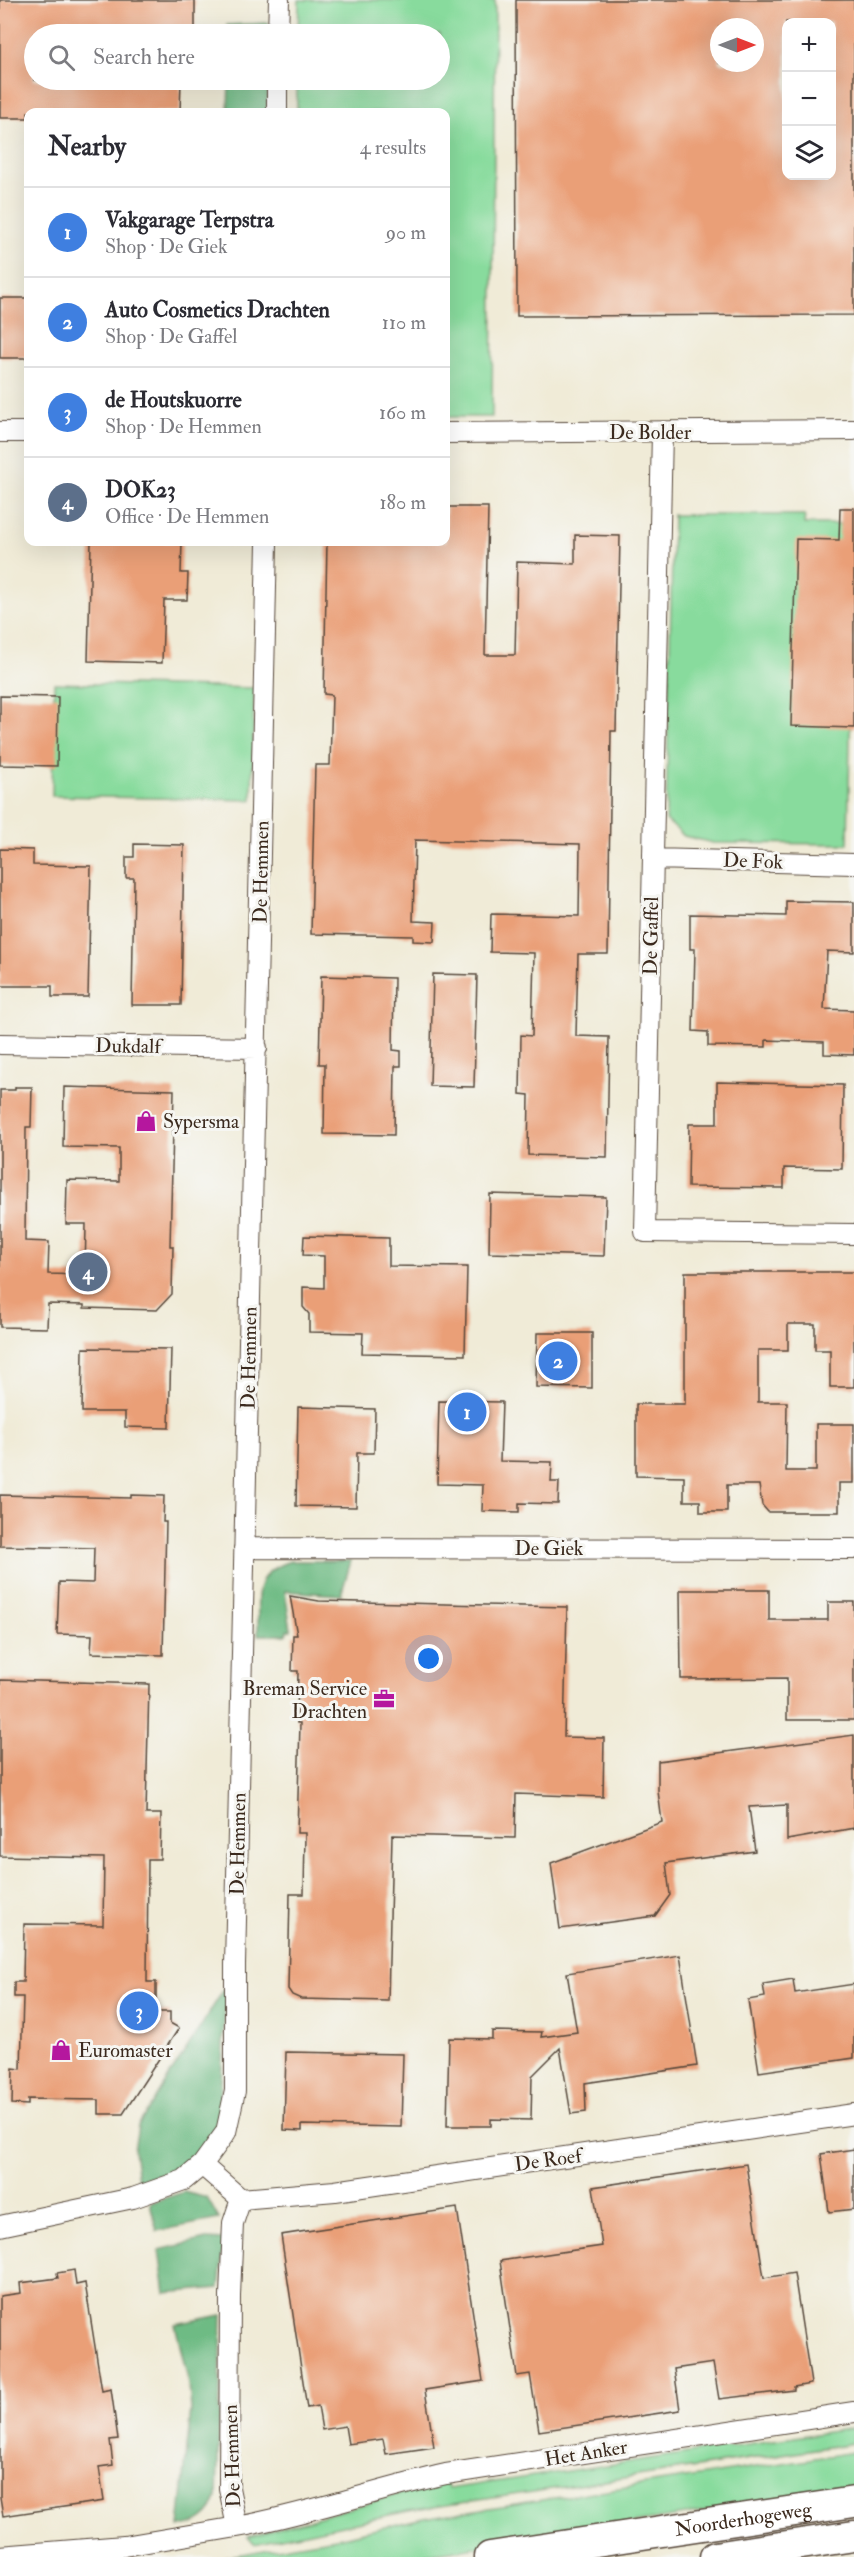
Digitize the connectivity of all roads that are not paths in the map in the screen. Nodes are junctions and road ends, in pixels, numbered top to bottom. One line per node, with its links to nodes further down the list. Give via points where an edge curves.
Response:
1 (279, 0): 2 (street)
2 (278, 24)
3 (277, 90): 4 (street)
4 (277, 108)
5 (854, 430): 8 (street, De Bolder)
6 (0, 432): 7 (street)
7 (24, 432)
8 (662, 432): 9 (street, De Bolder); 11 (street, De Gaffel)
9 (450, 433)
10 (267, 546): 14 (street, De Hemmen)
11 (652, 859): 12 (street, De Fok); 15 (street, De Gaffel, via 645,1232)
12 (854, 864)
13 (0, 1044): 14 (street, Dukdalf)
14 (257, 1047): 16 (street, De Hemmen)
15 (854, 1234)
16 (244, 1548): 17 (street, De Giek); 19 (street, De Hemmen, via 235,2091 226,2132)
17 (854, 1549)
18 (854, 2114): 20 (street, De Roef, via 335,2191)
19 (202, 2165): 20 (street); 21 (street, De Hemmen, via 184,2180 133,2198)
20 (241, 2199): 24 (street, De Hemmen, via 233,2223 230,2296 229,2488)
21 (0, 2226)
22 (854, 2412): 24 (street, Het Anker, via 446,2474)
23 (854, 2502): 27 (main road, Noorderhogeweg)
24 (237, 2527): 26 (street, De Hemmen, via 124,2546)
25 (854, 2536): 28 (main road, Noorderhogeweg)
26 (0, 2556)
27 (490, 2557)
28 (715, 2557)

